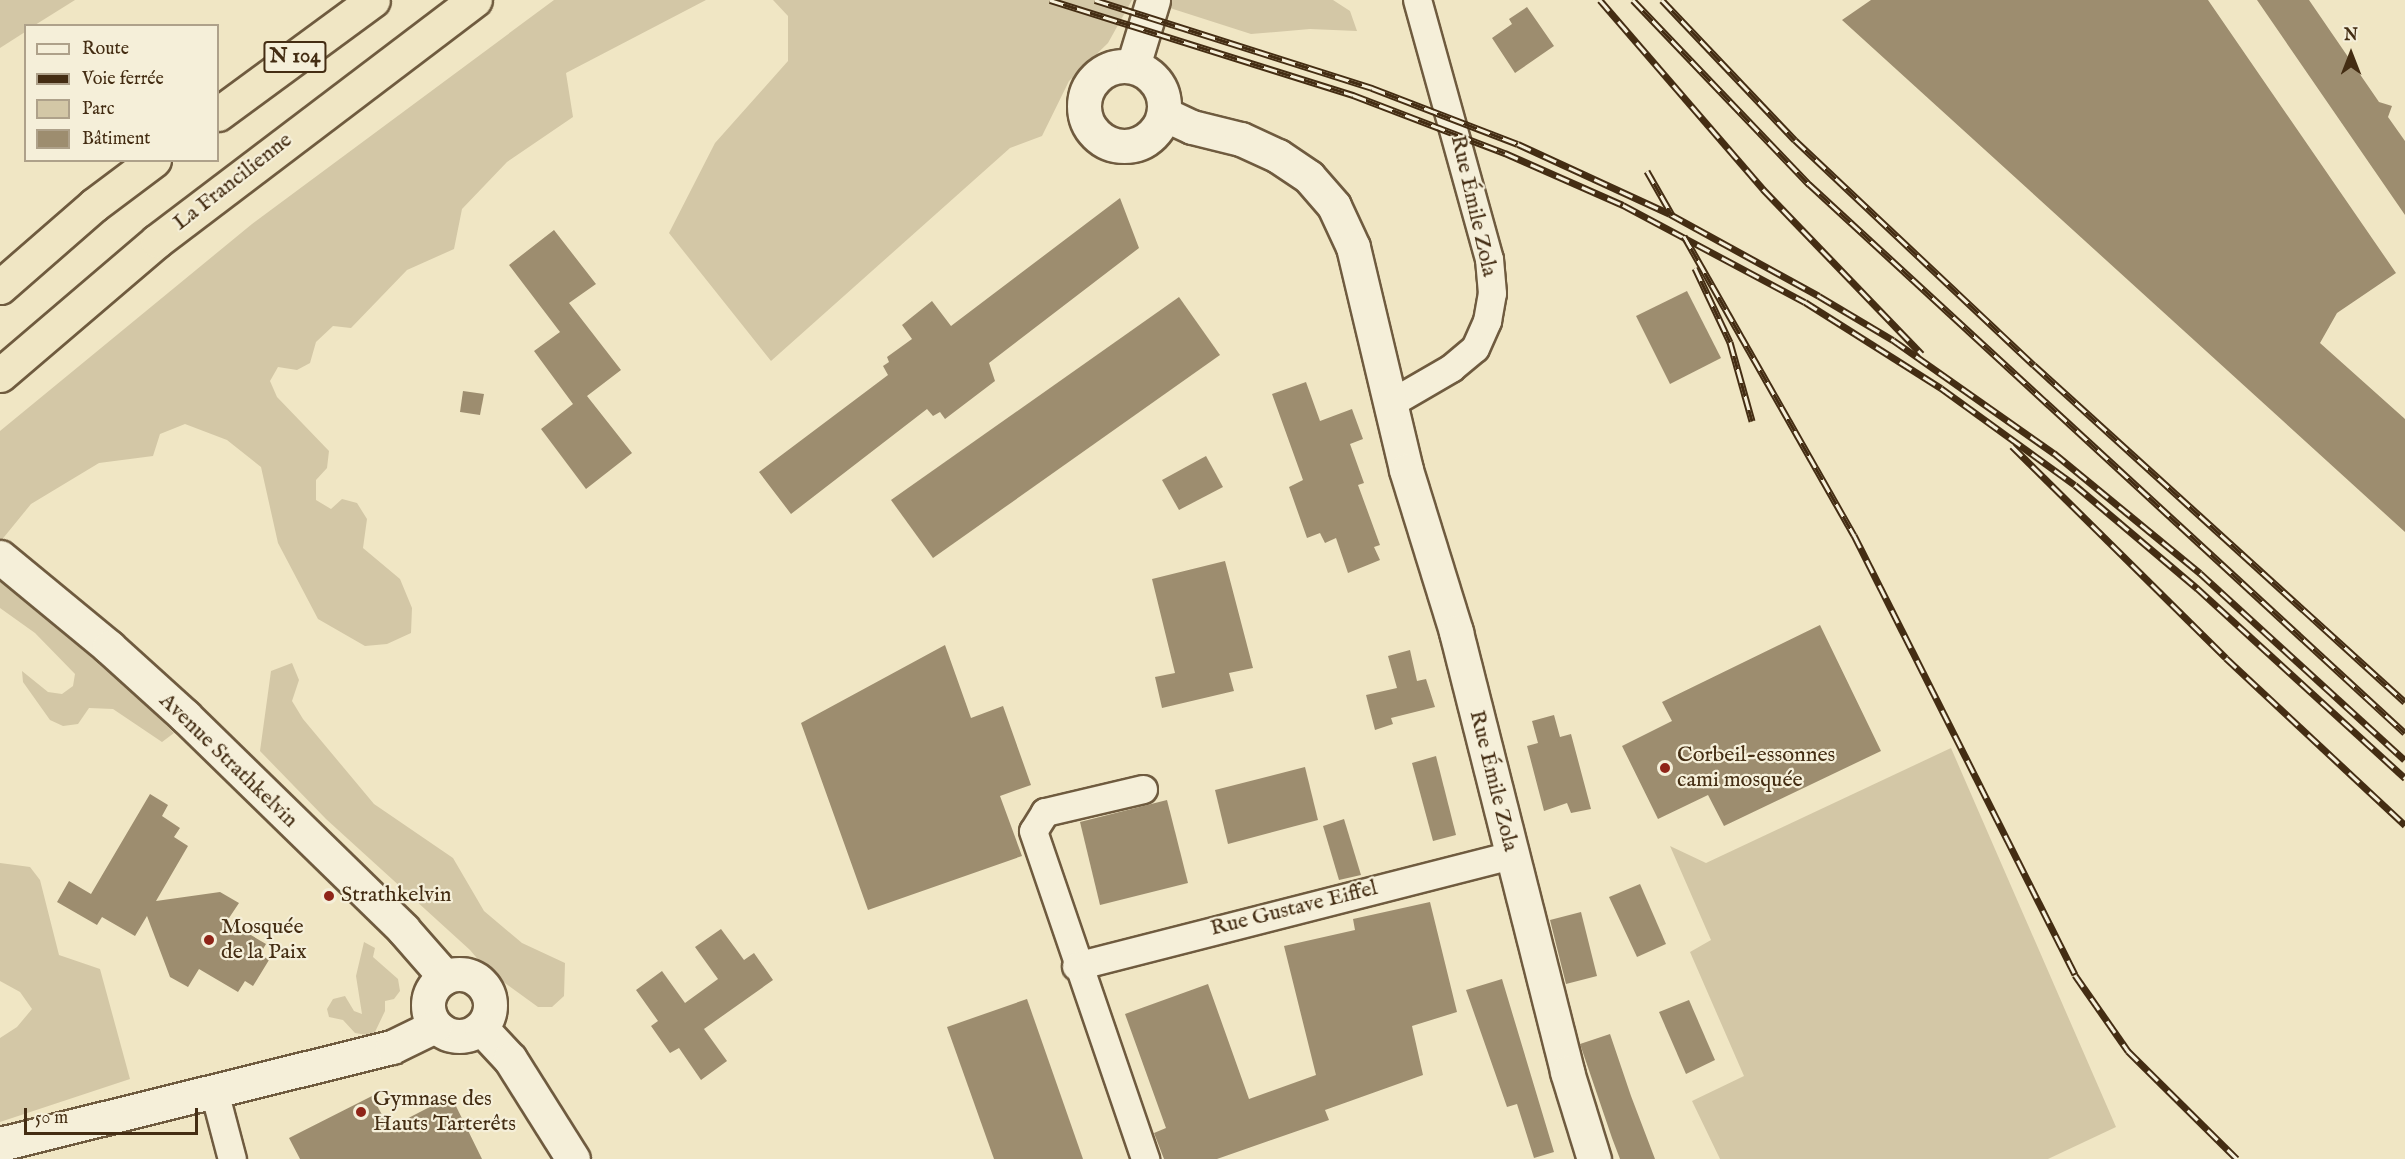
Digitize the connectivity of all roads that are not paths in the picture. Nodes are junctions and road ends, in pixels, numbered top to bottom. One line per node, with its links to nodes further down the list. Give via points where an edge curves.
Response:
1 (373, 0): 6 (highway, N 104)
2 (475, 0): 10 (highway, La Francilienne / N 104, via 157,241)
3 (1153, 0): 5 (street)
4 (1417, 0): 11 (street, Rue Émile Zola, via 1433,45 1489,259 1492,293 1487,321 1474,348 1451,368)
5 (1132, 66): 7 (street, via 1152,76 1162,90); 7 (street, via 1105,70 1093,79 1085,94 1086,121 1107,143 1123,146 1147,140)
6 (219, 113)
7 (1164, 114): 11 (street, Rue Émile Zola, via 1192,127 1241,139 1278,156 1310,177 1334,206 1353,247)
8 (151, 162): 9 (highway, via 94,205)
9 (0, 287)
10 (0, 375)
11 (1389, 404): 14 (street, Rue Émile Zola, via 1456,632)
12 (0, 557): 16 (street, Avenue Strathkelvin, via 185,716 403,929)
13 (1143, 789): 15 (street, via 1045,813 1033,831)
14 (1512, 855): 15 (street, Rue Gustave Eiffel); 24 (street, Rue Émile Zola, via 1567,1072)
15 (1076, 966): 23 (street)
16 (445, 977): 17 (street, via 435,984 427,1005); 18 (street, via 468,975 486,988 490,1009)
17 (435, 1026): 18 (street, via 443,1033 463,1036); 19 (street, via 393,1047)
18 (481, 1028): 22 (street, via 510,1059)
19 (214, 1091): 20 (street); 21 (street)
20 (0, 1144)
21 (232, 1159)
22 (573, 1159)
23 (1145, 1159)
24 (1594, 1159)

